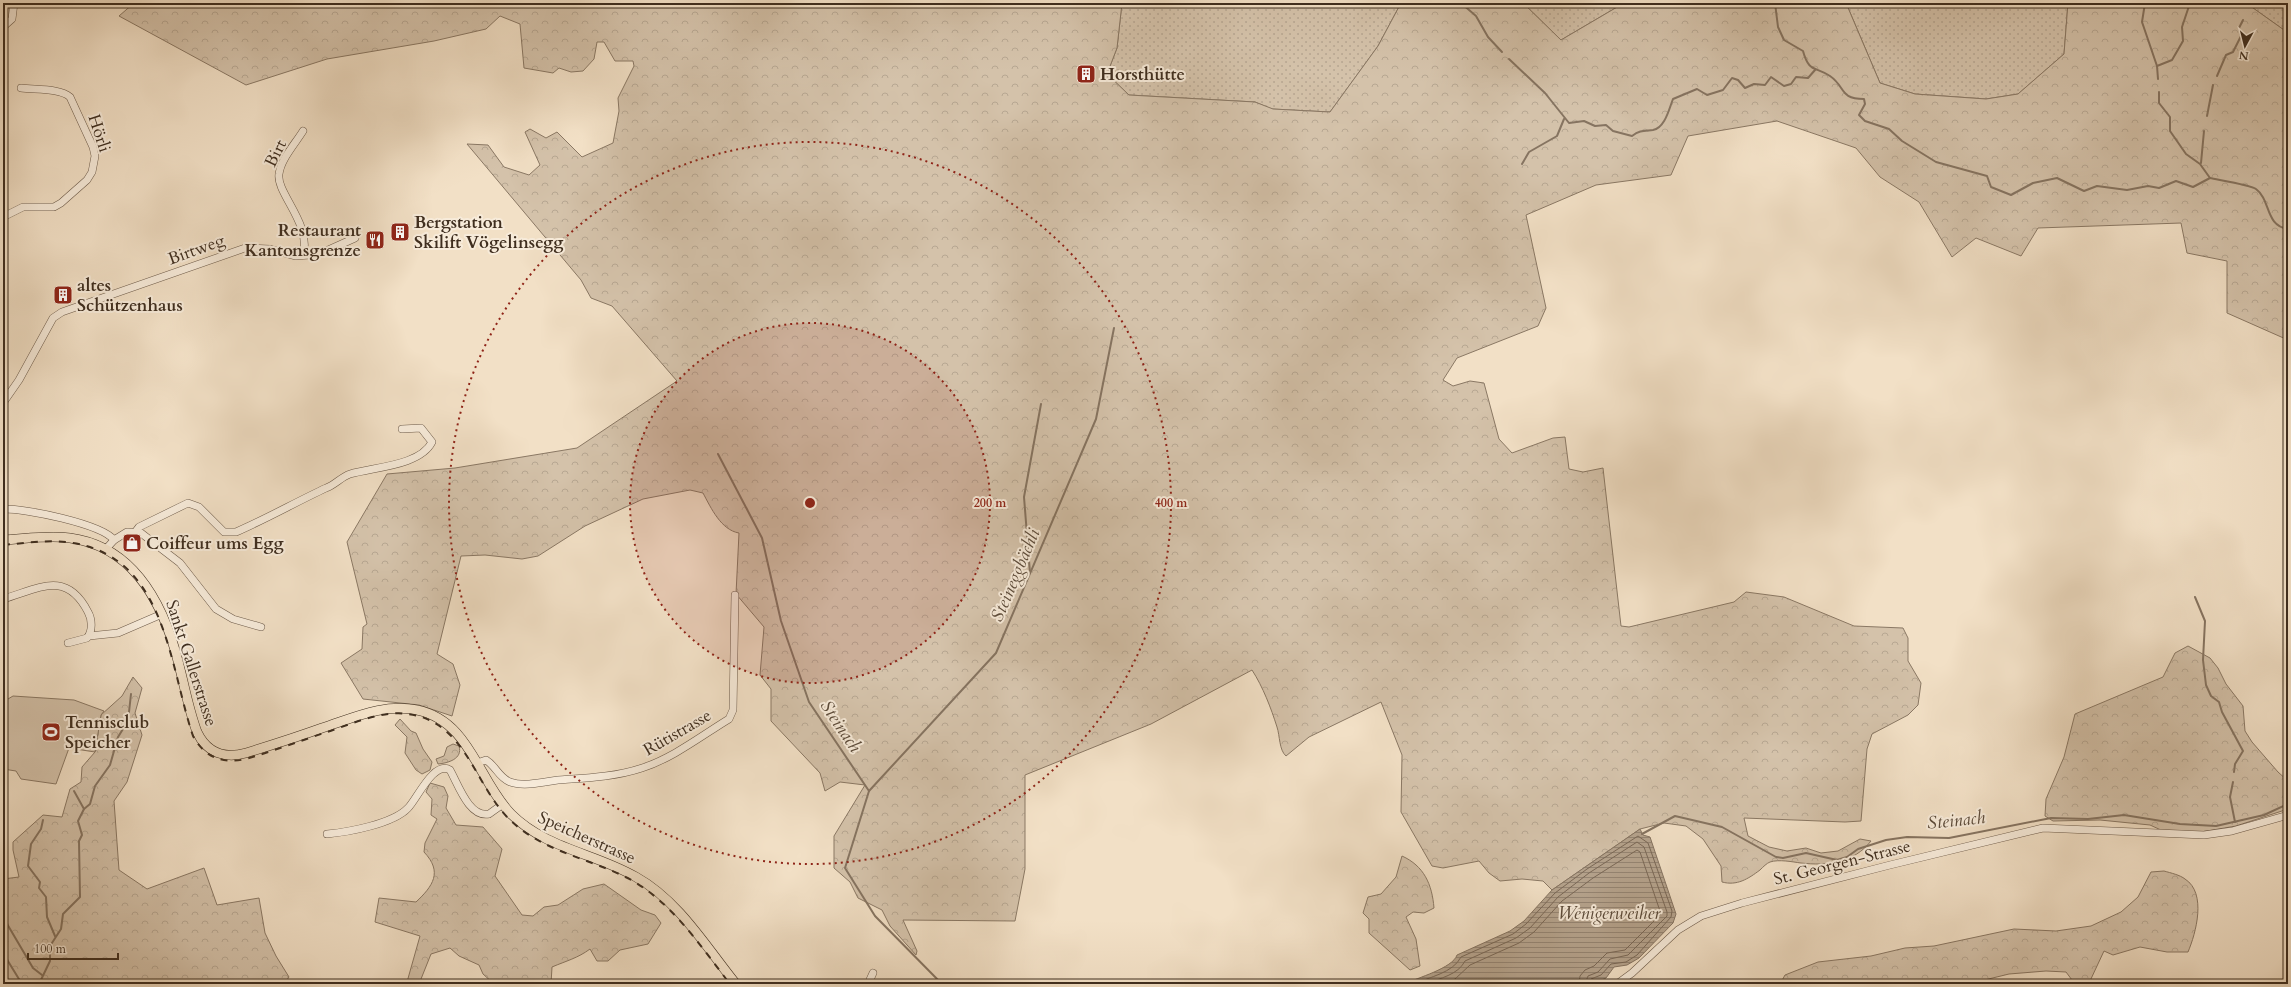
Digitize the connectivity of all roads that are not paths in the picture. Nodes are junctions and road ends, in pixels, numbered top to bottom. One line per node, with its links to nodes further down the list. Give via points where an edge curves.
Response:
1 (14, 3): 2 (street, via 12,19)
2 (3, 27)
3 (21, 88): 5 (street, Hörli, via 59,92 70,97 93,147 94,164 87,180 61,203 54,207 23,207)
4 (303, 131): 7 (street, Birt, via 279,175 280,184 293,206 304,237)
5 (3, 217)
6 (356, 238): 7 (street, Birtweg, via 326,252)
7 (303, 255): 8 (street, Birtweg, via 294,256 260,247 245,248 62,312 53,318)
8 (3, 404)
9 (402, 429): 11 (street, via 421,428 432,442 429,448 393,465 350,474 327,488 236,532 224,532 199,506 192,503 183,504)
10 (3, 509): 13 (street, via 40,513 93,528 110,535)
11 (136, 531): 13 (street, via 127,532); 18 (street, via 146,535 180,563 216,609 233,619)
12 (3, 540): 14 (main road, Sankt Gallerstrasse, via 62,537 85,541)
13 (114, 540): 14 (street)
14 (106, 549): 17 (main road, Sankt Gallerstrasse, via 136,571 152,592)
15 (735, 595): 22 (street, Rütistrasse, via 733,710 729,719 664,760 615,775 521,784 499,776 486,760)
16 (3, 599): 19 (street, via 51,584 68,588 81,601 90,616)
17 (162, 614): 19 (street, via 118,632); 21 (main road, Sankt Gallerstrasse, via 175,650 196,729 204,744 215,752 230,756 246,754 379,710)
18 (261, 627)
19 (89, 636): 20 (street)
20 (68, 643)
21 (408, 708): 22 (main road, Speicherstrasse, via 429,714 452,728)
22 (477, 762): 23 (main road, Speicherstrasse)
23 (503, 804): 25 (street, via 489,814 476,812 450,770 445,768 427,781 403,813 353,832); 27 (main road, Speicherstrasse, via 521,823 540,836 625,871 660,894 682,916)
24 (2288, 815): 29 (street, St. Georgen-Strasse, via 2228,832 2204,834 2043,828 1890,865 1742,903 1702,916 1680,929)
25 (327, 834)
26 (874, 973): 28 (street)
27 (736, 984)
28 (868, 984)
29 (1617, 984)

